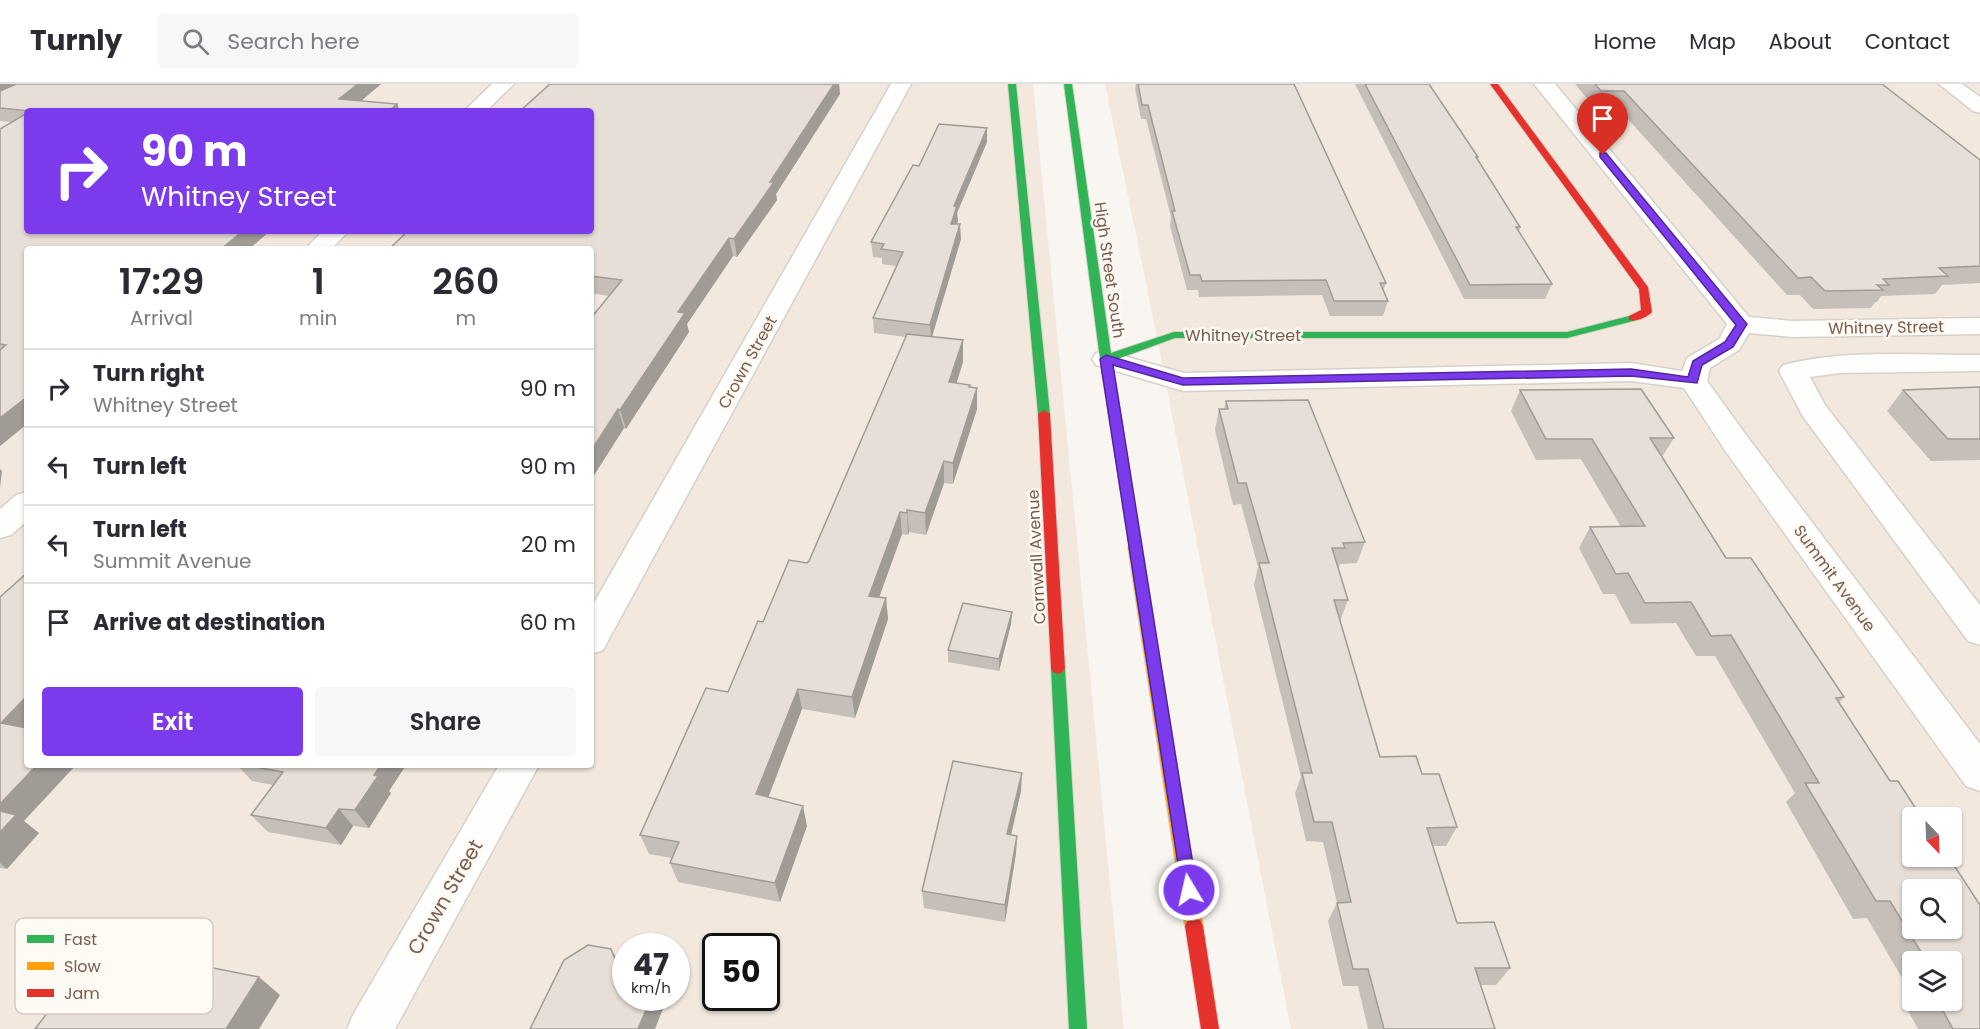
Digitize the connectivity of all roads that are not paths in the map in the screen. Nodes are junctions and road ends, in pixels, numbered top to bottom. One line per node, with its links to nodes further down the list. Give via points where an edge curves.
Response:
1 (504, 84): 9 (street)
2 (901, 84): 20 (street, Crown Street)
3 (1012, 84): 24 (street, Cornwall Avenue, via 1045,420)
4 (1068, 84): 14 (street, High Street South)
5 (1494, 84): 14 (street, Whitney Street, via 1644,289 1647,312 1567,336 1174,335)
6 (1544, 84): 12 (street)
7 (1949, 84): 8 (street)
8 (1980, 107)
9 (477, 108)
10 (334, 234): 11 (street)
11 (320, 246)
12 (1741, 324): 13 (street, Whitney Street, via 1792,329); 16 (street, via 1729,344 1697,364)
13 (1980, 326)
14 (1106, 359): 16 (street, via 1183,382 1631,372); 25 (street, High Street South)
15 (1980, 363): 19 (street, via 1839,365 1793,371 1812,408)
16 (1693, 381): 22 (street, Summit Avenue)
17 (24, 506): 18 (street)
18 (0, 527)
19 (1980, 631)
20 (594, 635)
21 (518, 768): 23 (street, Crown Street)
22 (1980, 774)
23 (370, 1029)
24 (1078, 1029)
25 (1210, 1029)

